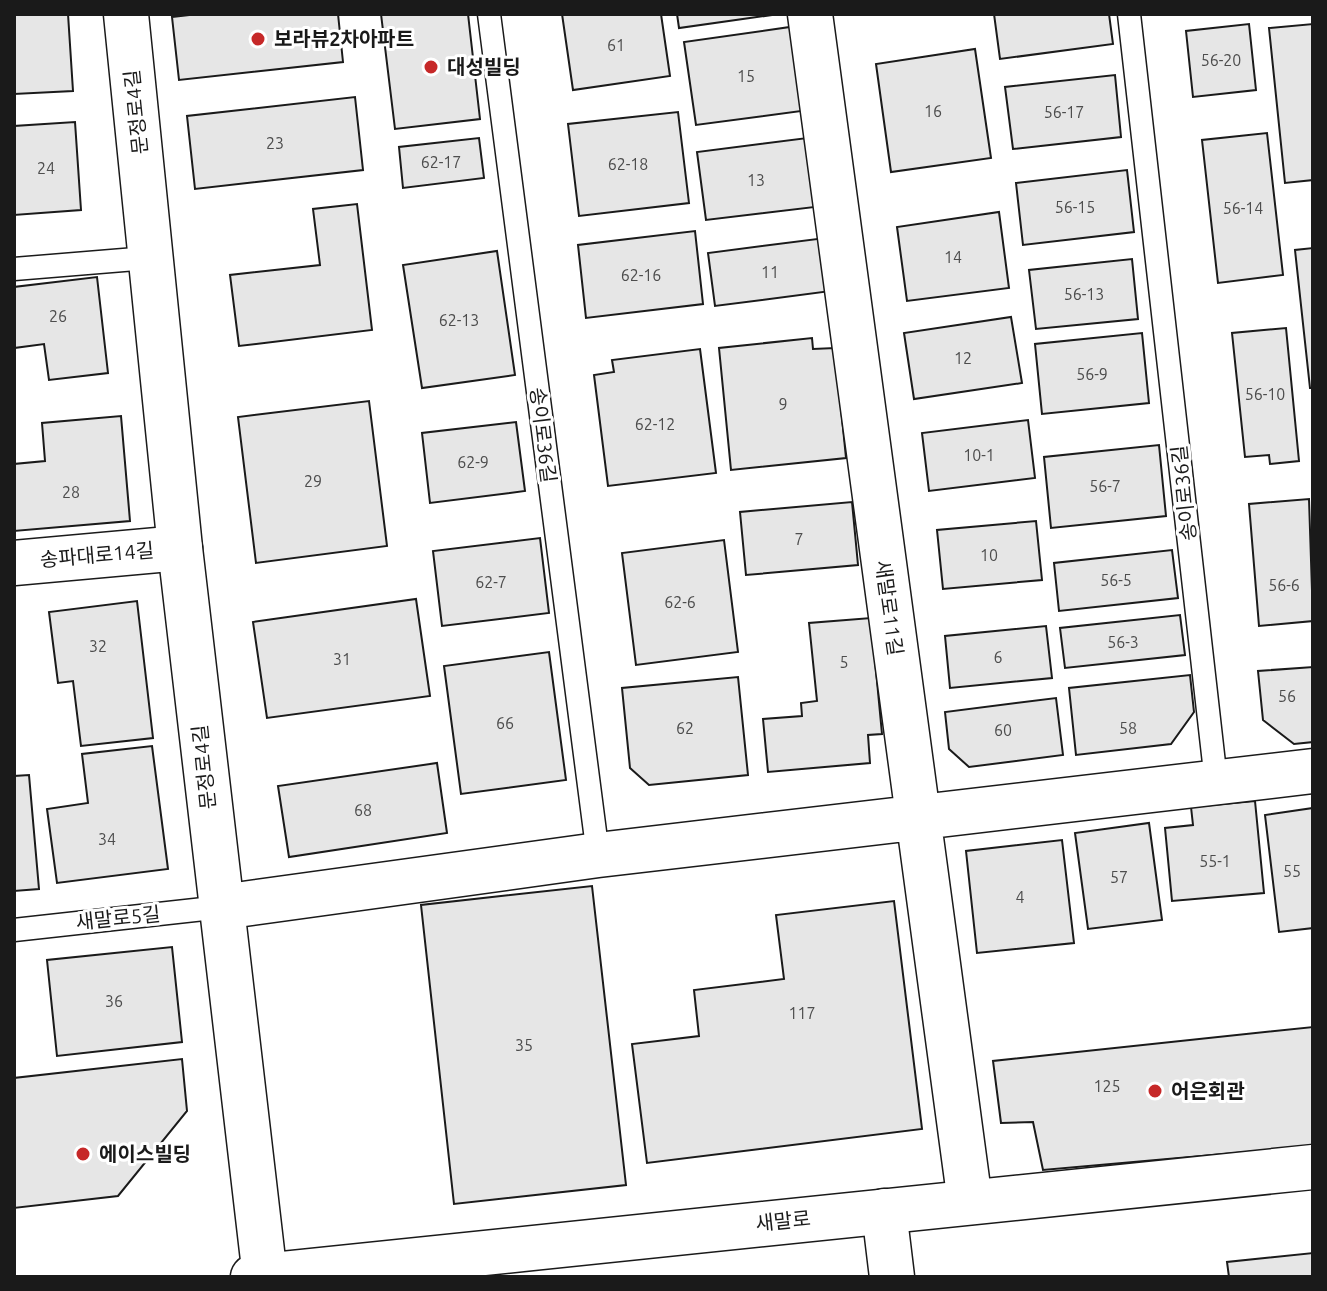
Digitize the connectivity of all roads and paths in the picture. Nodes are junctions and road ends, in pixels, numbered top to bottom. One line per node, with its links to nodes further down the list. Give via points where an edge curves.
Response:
1 (126, 14): 5 (street, 문정로4길)
2 (489, 14): 12 (lane, 송이로36길)
3 (810, 14): 11 (street, 새말로11길)
4 (1129, 14): 10 (lane, 송이로36길)
5 (148, 258): 6 (lane); 7 (street, 문정로4길)
6 (14, 269)
7 (180, 548): 8 (street, 송파대로14길); 13 (street, 문정로4길)
8 (14, 563)
9 (1313, 771): 10 (street)
10 (1216, 781): 11 (street)
11 (917, 817): 12 (street); 16 (street, 새말로11길)
12 (598, 855): 13 (street)
13 (222, 907): 14 (lane, 새말로5길); 18 (street, 문정로4길)
14 (14, 930)
15 (1313, 1167): 16 (street, 새말로)
16 (970, 1202): 17 (street, 새말로)
17 (884, 1211): 18 (street, 새말로); 19 (street)
18 (261, 1276)
19 (892, 1277)

